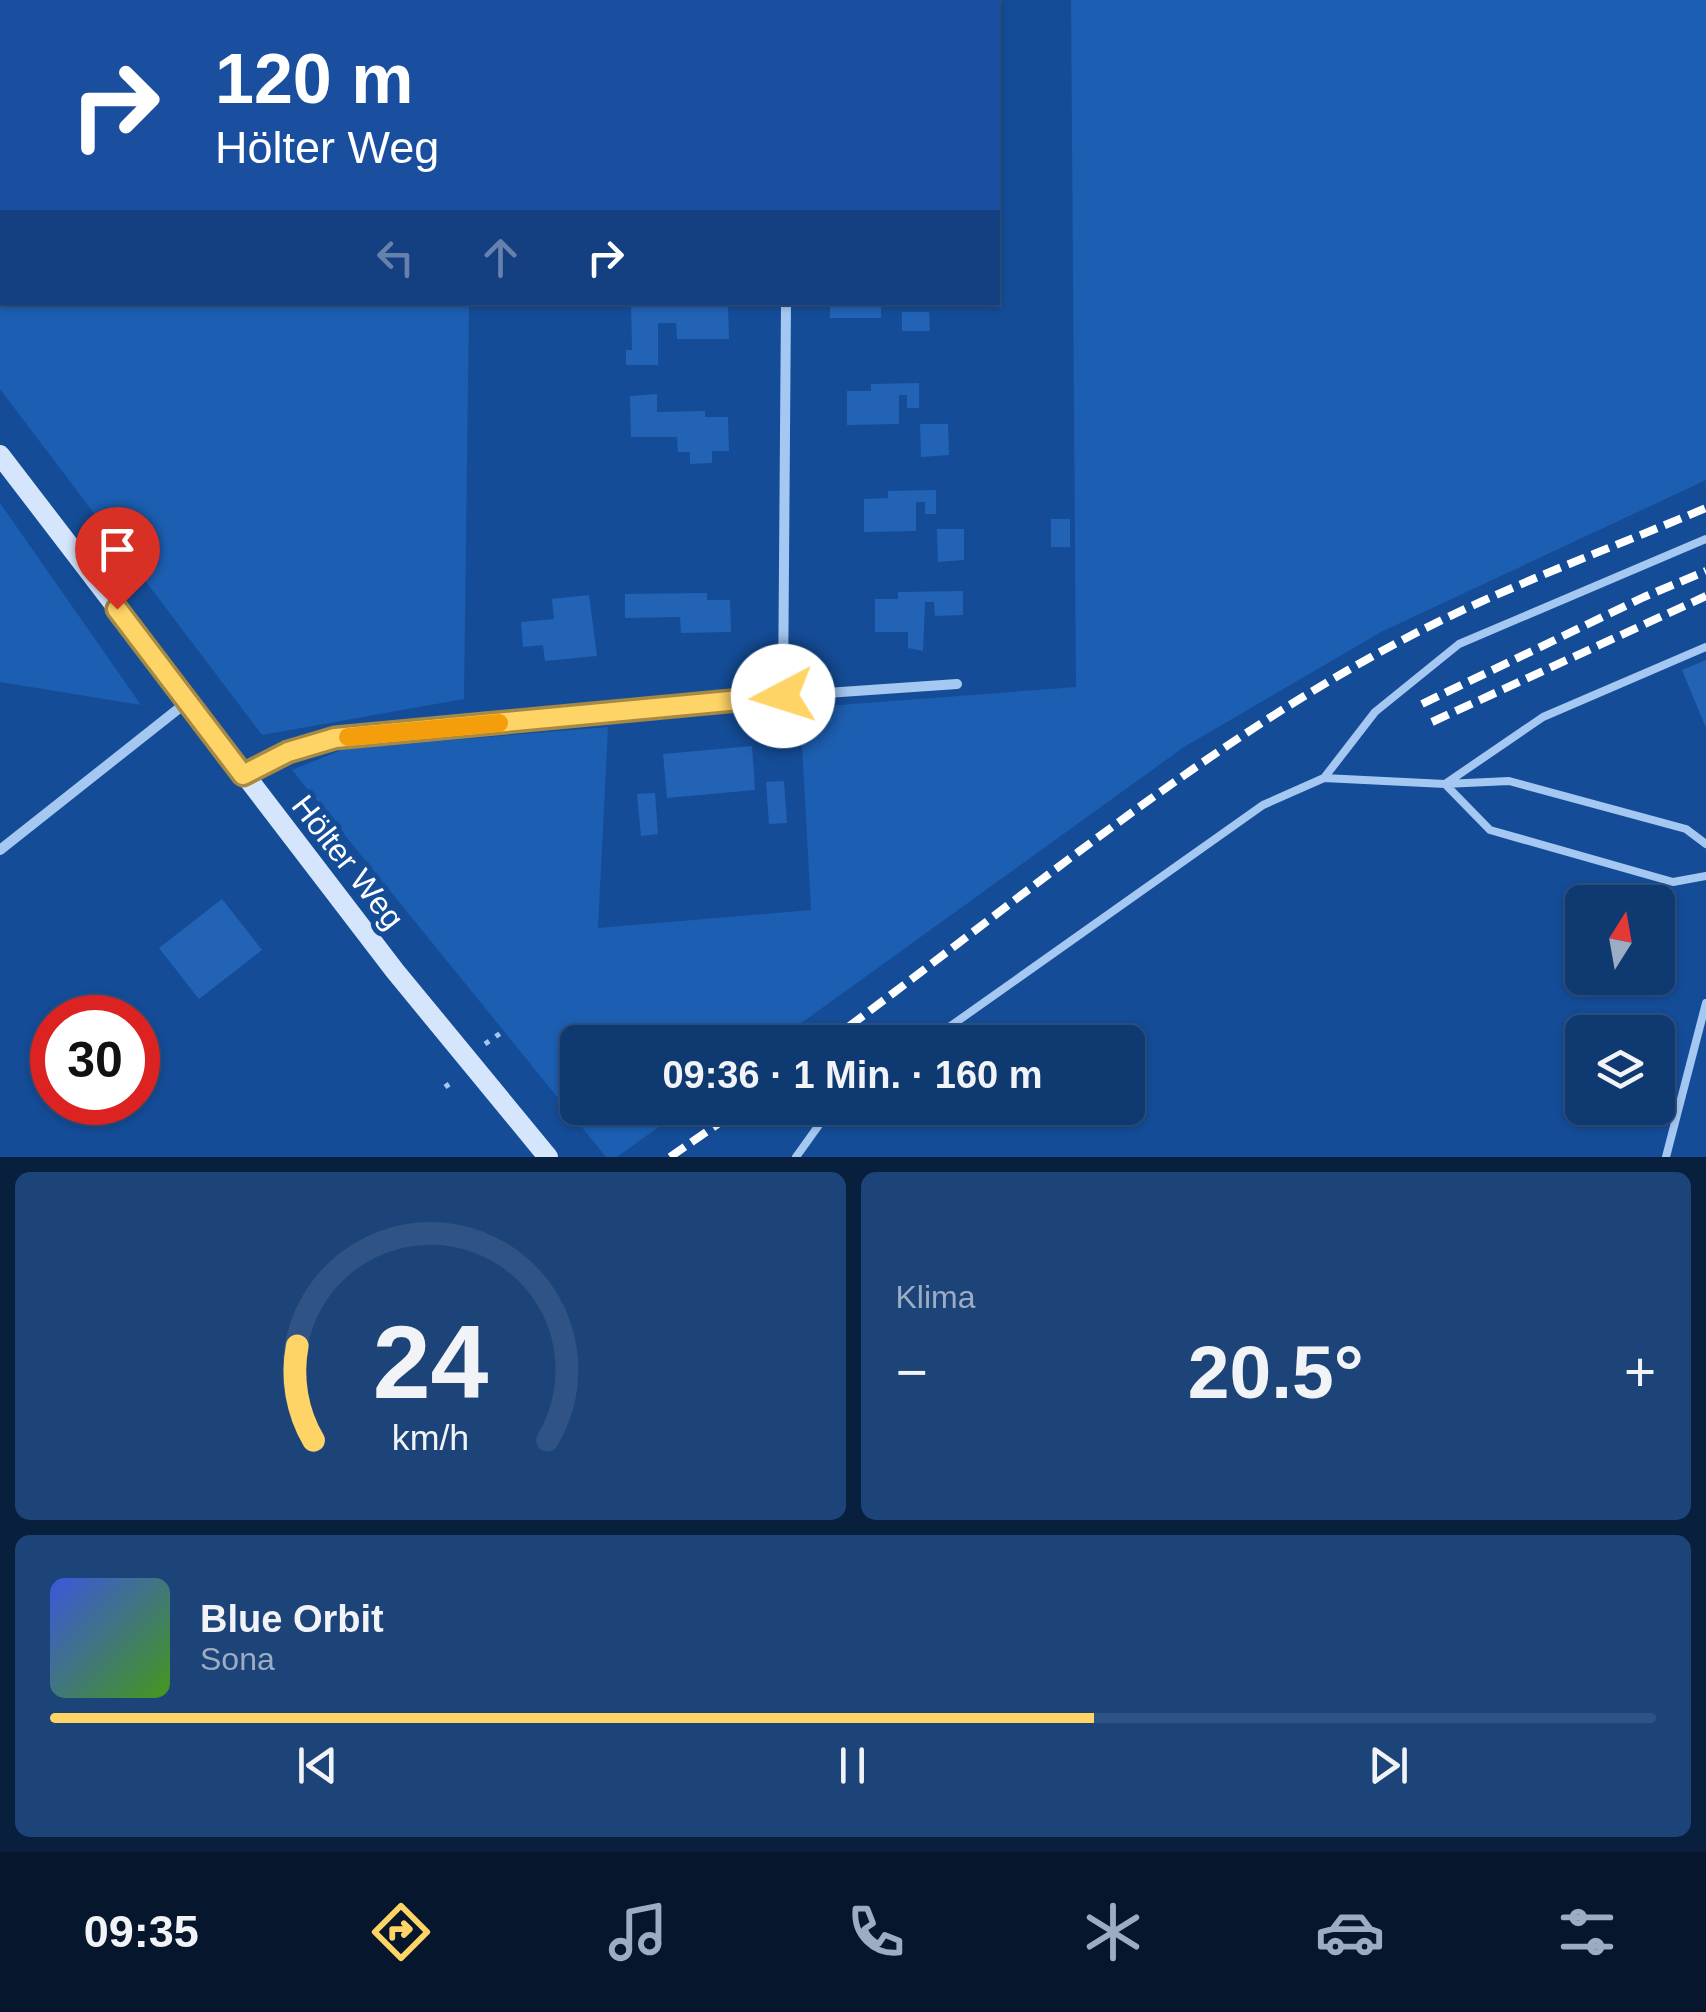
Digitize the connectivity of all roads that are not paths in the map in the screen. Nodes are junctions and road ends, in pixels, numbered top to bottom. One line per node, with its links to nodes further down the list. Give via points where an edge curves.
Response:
1 (786, 305): 6 (street)
2 (0, 454): 7 (main road, Hölter Weg)
3 (1706, 539): 9 (lane, via 1460,644 1375,712)
4 (1706, 647): 10 (lane, via 1543,717)
5 (956, 684): 6 (street)
6 (783, 696): 8 (street, via 335,738)
7 (188, 702): 8 (main road, Hölter Weg); 12 (street)
8 (243, 775): 17 (main road, Hölter Weg)
9 (1324, 778): 10 (lane); 15 (lane, via 1263,805)
10 (1445, 784): 11 (lane, via 1509,781 1686,830); 13 (lane, via 1490,830 1672,882)
11 (1706, 844)
12 (0, 850)
13 (1706, 876)
14 (1706, 1003): 19 (lane)
15 (952, 1025)
16 (819, 1125): 18 (lane)
17 (548, 1157)
18 (796, 1157)
19 (1666, 1157)

